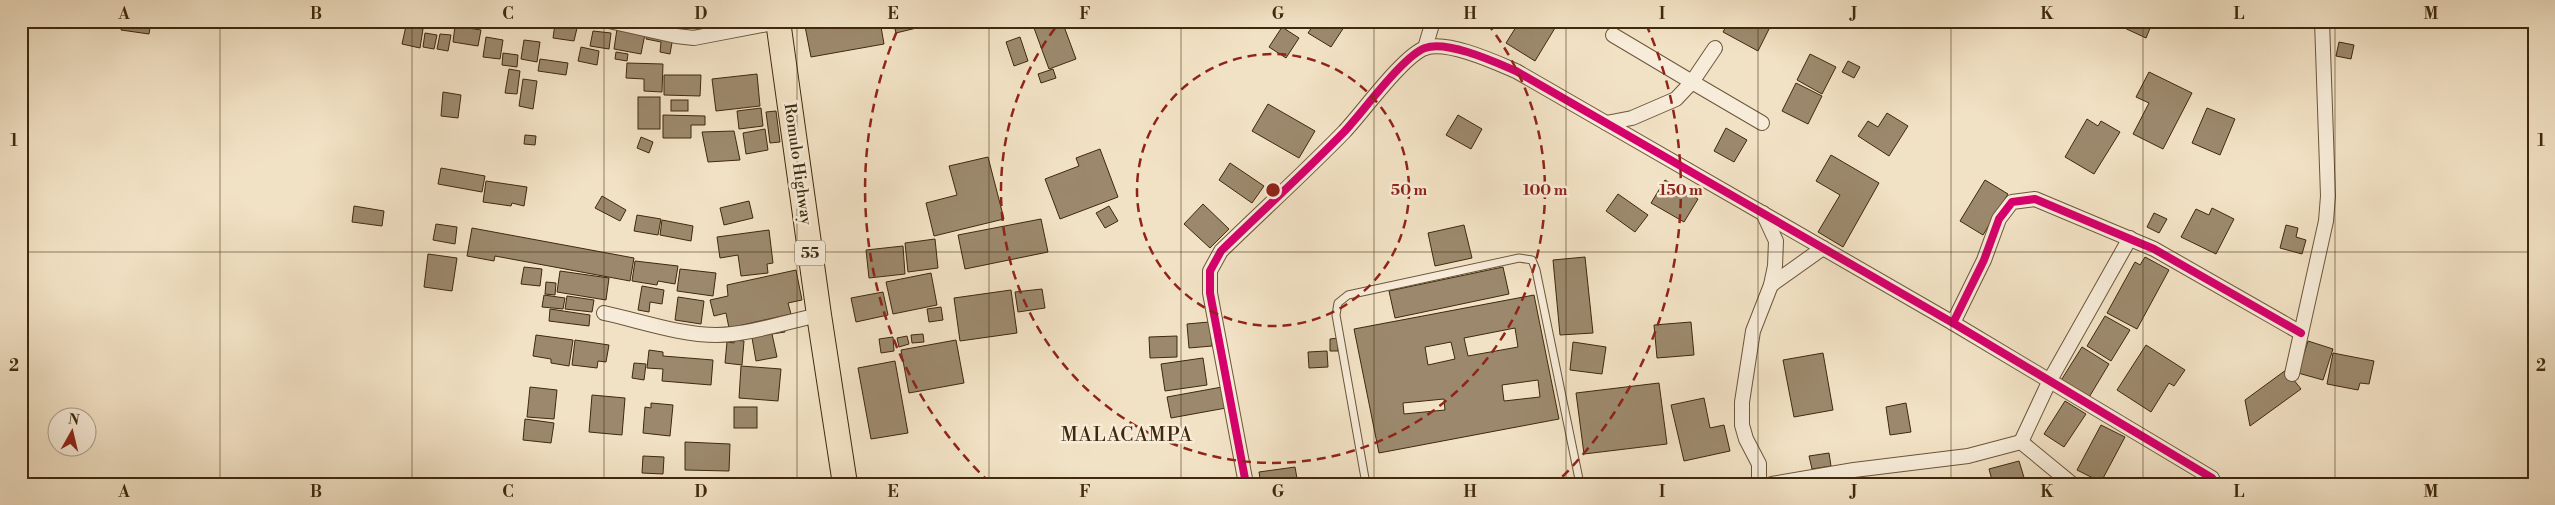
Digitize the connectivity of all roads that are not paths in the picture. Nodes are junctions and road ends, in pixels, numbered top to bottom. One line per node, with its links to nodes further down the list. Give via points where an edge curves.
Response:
1 (609, 21): 4 (street, via 694,38)
2 (1433, 21): 6 (street)
3 (2322, 21): 18 (street, via 2328,196 2326,221)
4 (778, 22): 16 (highway, Romulo Highway / 55)
5 (1613, 35): 8 (street)
6 (1426, 48): 9 (street, via 1441,45 1495,62); 24 (street, via 1408,59 1344,131 1221,251 1210,271 1210,293)
7 (1715, 48): 8 (street)
8 (1692, 82): 9 (street, via 1676,99 1632,118); 10 (street)
9 (1606, 123): 11 (street)
10 (1762, 123)
11 (1763, 213): 13 (street); 14 (street, via 1776,241)
12 (2130, 238): 17 (street, via 2034,199 2012,202 1999,219 1984,260); 18 (street); 20 (street)
13 (1823, 248): 14 (street); 17 (street)
14 (1771, 285): 27 (street, via 1753,331 1742,402 1742,425 1759,464)
15 (604, 313): 16 (street, via 698,334 717,335)
16 (819, 315): 23 (highway, Romulo Highway / 55)
17 (1953, 323): 20 (street)
18 (2301, 333): 19 (street)
19 (2292, 374)
20 (2050, 380): 21 (street); 22 (street)
21 (2021, 442): 28 (street, via 1968,456); 29 (street)
22 (2212, 478)
23 (846, 484)
24 (1246, 484)
25 (1366, 484): 26 (lane, via 1336,315 1338,304 1348,295 1519,258 1532,260 1536,270)
26 (1580, 484)
27 (1759, 484)
28 (1772, 484)
29 (2072, 484)

